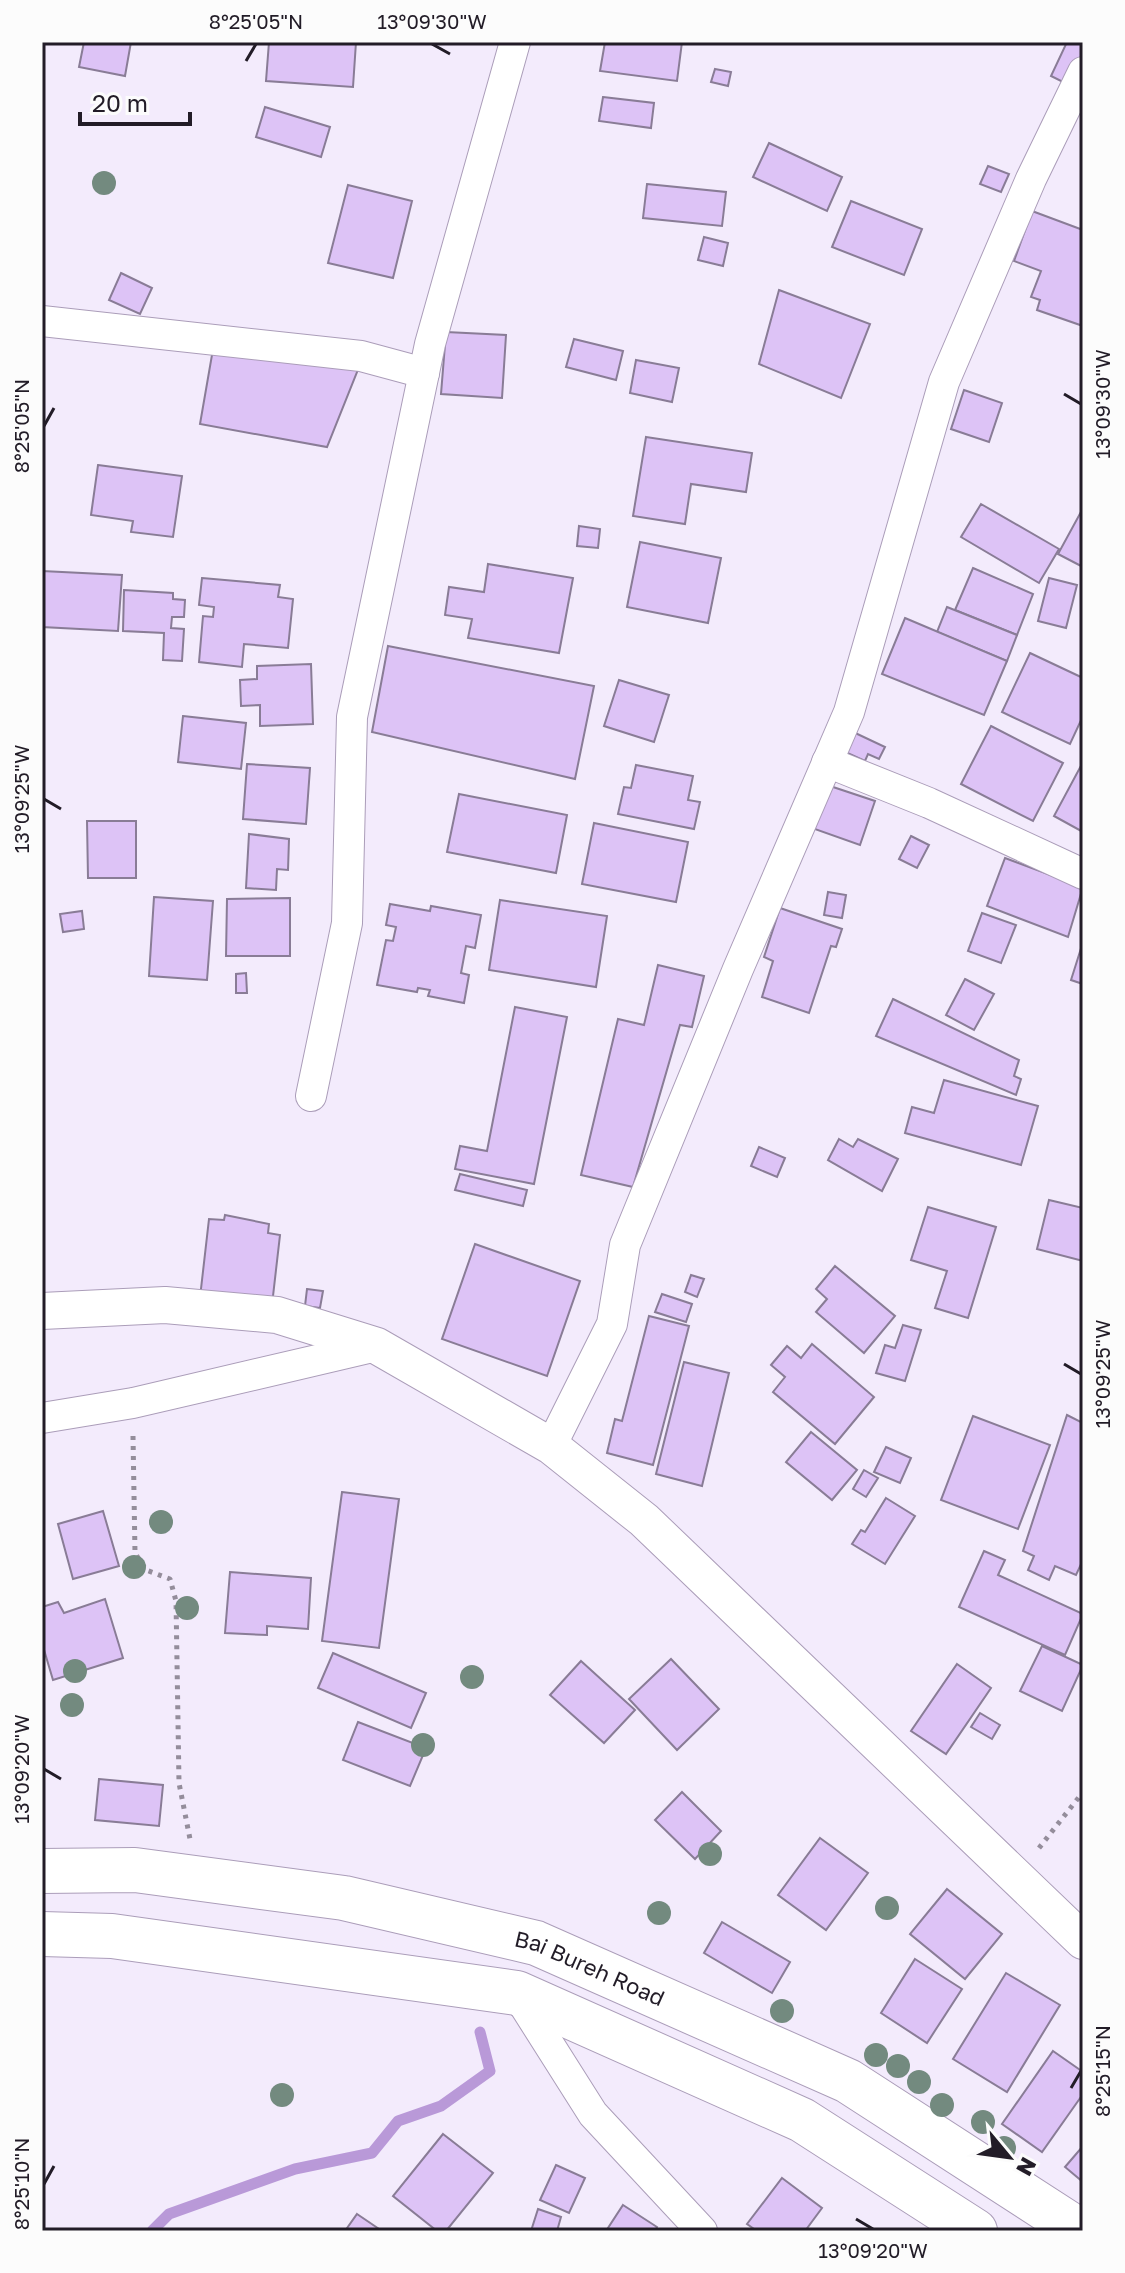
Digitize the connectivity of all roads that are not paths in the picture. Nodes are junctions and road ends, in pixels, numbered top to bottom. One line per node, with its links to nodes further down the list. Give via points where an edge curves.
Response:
1 (515, 42): 4 (street)
2 (1083, 72): 5 (street, via 944,382 849,712)
3 (42, 321): 4 (street, via 361,356)
4 (424, 373): 7 (street, via 352,717 347,923)
5 (827, 762): 6 (street); 11 (street, via 625,1245 612,1324)
6 (1083, 874)
7 (311, 1096)
8 (42, 1311): 9 (street, via 165,1305 277,1315)
9 (377, 1346): 10 (street, via 133,1403); 11 (street)
10 (42, 1418)
11 (551, 1446): 14 (street, via 644,1520)
12 (42, 1871): 18 (highway, Bai Bureh Road, via 135,1870 344,1898 536,1943 848,2081)
13 (42, 1934): 15 (highway, via 112,1936)
14 (1083, 1941)
15 (517, 1993): 16 (street, via 593,2114); 17 (highway, via 802,2120)
16 (702, 2231)
17 (975, 2231)
18 (1080, 2231)

